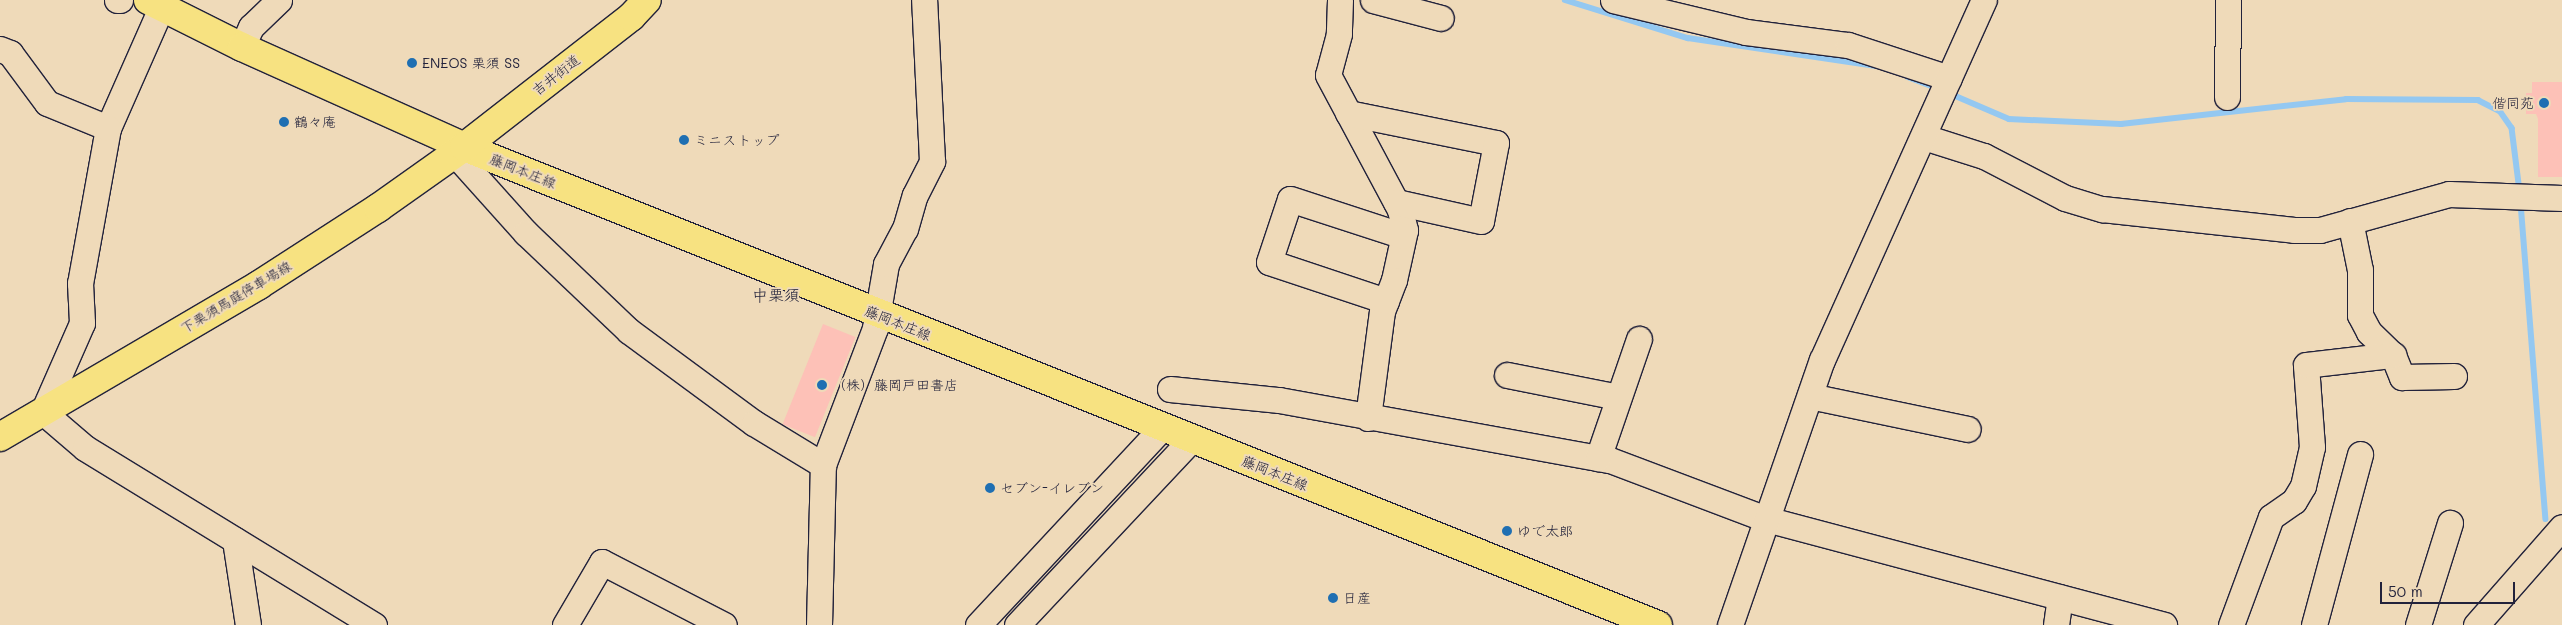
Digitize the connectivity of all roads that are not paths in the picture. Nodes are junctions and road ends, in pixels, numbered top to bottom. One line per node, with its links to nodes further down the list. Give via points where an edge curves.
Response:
1 (279, 0): 11 (street, via 251,27)
2 (647, 0): 18 (main road, 吉井街道, via 631,17)
3 (924, 0): 24 (street, via 932,161 915,195 906,229 886,264)
4 (1340, 0): 15 (street, via 1339,34 1328,75)
5 (1374, 0): 10 (street)
6 (1613, 0): 13 (street, via 1729,29 1848,45)
7 (1984, 0): 13 (street)
8 (2228, 0): 14 (street)
9 (154, 4): 11 (main road, 藤岡本庄線); 16 (street)
10 (1441, 18)
11 (242, 47): 18 (main road, 藤岡本庄線)
12 (0, 49): 16 (street, via 10,52 47,103)
13 (1949, 78): 17 (street)
14 (2227, 97)
15 (1348, 113): 20 (street); 20 (street, via 1496,143 1481,221)
16 (108, 128): 32 (street, via 80,283 82,323)
17 (1924, 137): 21 (street, via 1984,156 2065,198 2102,209 2294,230 2320,230); 31 (street, via 1822,360)
18 (459, 150): 24 (main road, 藤岡本庄線); 32 (main road, 下栗須馬庭停車場線, via 378,208 267,280); 40 (street, via 526,233 629,331 754,423)
19 (2562, 198): 21 (street, via 2450,194)
20 (1396, 202): 22 (street, via 1402,217)
21 (2350, 221): 26 (street, via 2360,270 2360,316 2369,332)
22 (1403, 236): 23 (street); 23 (street, via 1290,199 1268,262)
23 (1386, 301): 33 (street, via 1378,330)
24 (879, 315): 34 (main road, 藤岡本庄線); 40 (street)
25 (1639, 339): 30 (street)
26 (2393, 355): 28 (street, via 2402,377); 57 (street, via 2306,365 2312,447 2303,486 2294,501 2271,517)
27 (1507, 375): 30 (street)
28 (2454, 376)
29 (1170, 389): 33 (street, via 1280,400)
30 (1618, 396): 39 (street)
31 (1810, 396): 35 (street); 41 (street)
32 (43, 412): 36 (main road, 下栗須馬庭停車場線); 44 (street, via 80,445)
33 (1368, 418): 39 (street)
34 (1162, 428): 37 (main road, 藤岡本庄線); 51 (street)
35 (1968, 429)
36 (0, 437)
37 (1191, 440): 52 (street); 53 (main road, 藤岡本庄線)
38 (2360, 454): 58 (street)
39 (1598, 458): 41 (street, via 1735,505)
40 (823, 465): 50 (street)
41 (1766, 519): 45 (street, via 1901,558); 54 (street)
42 (2450, 523): 59 (street)
43 (2562, 527): 60 (street)
44 (235, 540): 46 (street); 47 (street)
45 (2060, 597): 55 (street); 56 (street)
46 (248, 625)
47 (374, 625)
48 (565, 625): 49 (street, via 602,562)
49 (724, 625)
50 (819, 625)
51 (978, 625)
52 (1017, 625)
53 (1658, 625)
54 (1730, 625)
55 (2056, 625)
56 (2164, 625)
57 (2230, 625)
58 (2314, 625)
59 (2418, 625)
60 (2476, 625)

